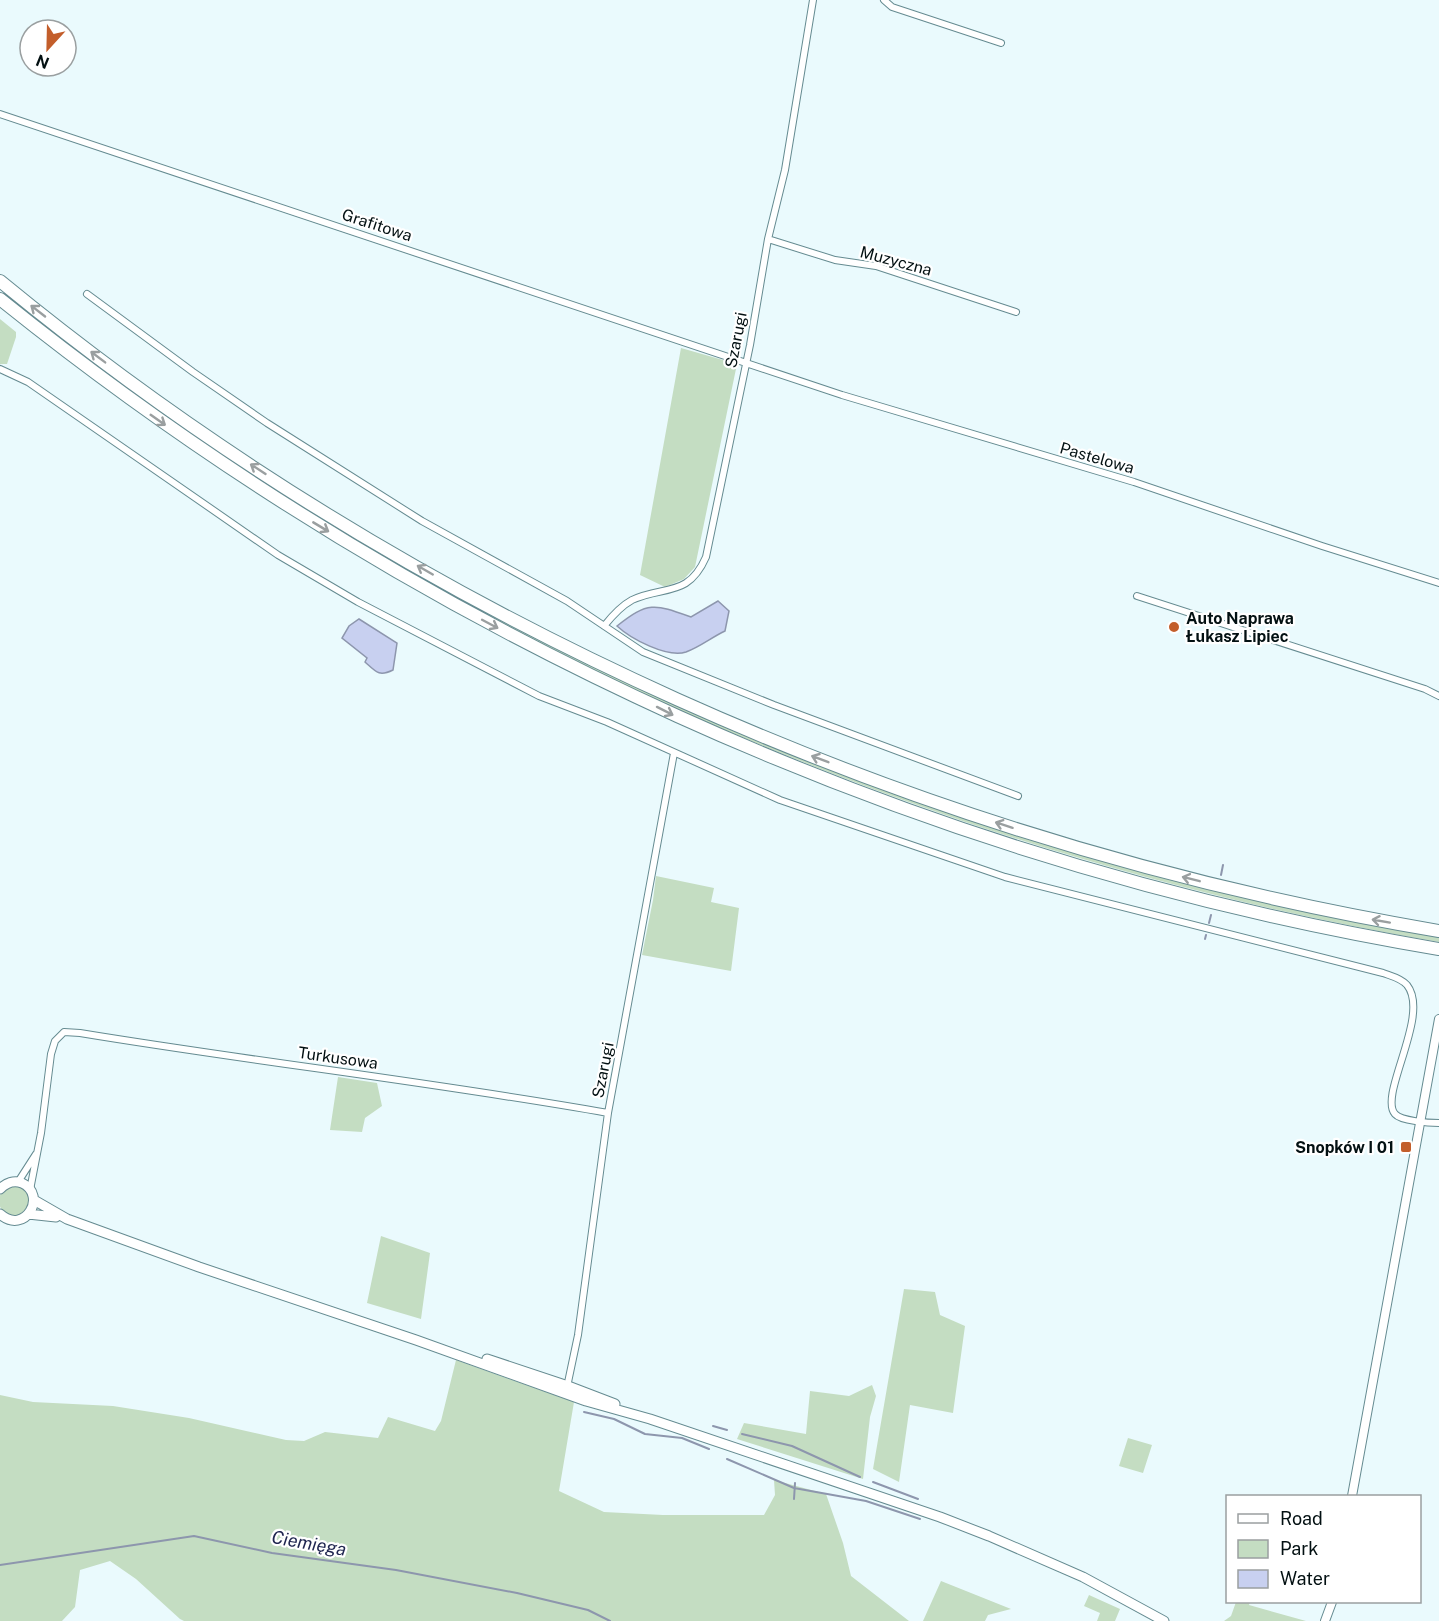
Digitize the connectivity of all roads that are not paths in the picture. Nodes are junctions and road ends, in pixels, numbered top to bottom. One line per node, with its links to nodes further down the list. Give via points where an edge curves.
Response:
1 (813, 0): 5 (street, Szarugi, via 785,170)
2 (884, 0): 3 (street, via 892,7)
3 (1001, 43)
4 (0, 114): 10 (street, Grafitowa)
5 (768, 239): 9 (street, Muzyczna, via 835,260 876,266); 10 (street, Szarugi)
6 (0, 281): 18 (highway, one-way to 6, via 1251,893 1048,838 843,768 673,697 492,608 321,509 167,407)
7 (87, 294): 14 (street, via 267,423 422,521 567,601)
8 (0, 299): 19 (highway, one-way to 19, via 154,416 300,514 469,612 668,713 860,793 1051,858 1240,909)
9 (1016, 312)
10 (746, 362): 12 (street, Pastelowa, via 842,395 1134,482); 14 (street, Szarugi, via 710,544 702,566 687,584 631,601)
11 (0, 369): 16 (street, via 24,379 243,532 358,602 539,696)
12 (1439, 583)
13 (1137, 596): 15 (street)
14 (604, 626): 17 (street, via 643,652 694,674)
15 (1439, 696)
16 (674, 753): 21 (street, Szarugi); 22 (street, via 780,800 1005,878 1401,980 1411,992 1414,1007 1391,1103 1397,1116)
17 (1018, 796)
18 (1439, 931)
19 (1439, 949)
20 (1439, 1019): 22 (street)
21 (608, 1113): 24 (street, Turkusowa, via 64,1032 51,1054); 31 (street, Szarugi)
22 (1421, 1122): 23 (street); 32 (street)
23 (1439, 1123)
24 (38, 1151): 25 (street); 27 (street)
25 (18, 1182): 26 (main road); 27 (main road)
26 (0, 1188)
27 (32, 1195): 28 (main road, via 33,1207); 30 (main road)
28 (28, 1214): 29 (main road, via 19,1220); 30 (main road)
29 (3, 1219)
30 (67, 1220): 31 (main road)
31 (567, 1389): 34 (main road, via 989,1536 1083,1577)
32 (1352, 1495)
33 (1332, 1603): 35 (street)
34 (1164, 1621)
35 (1325, 1621)

